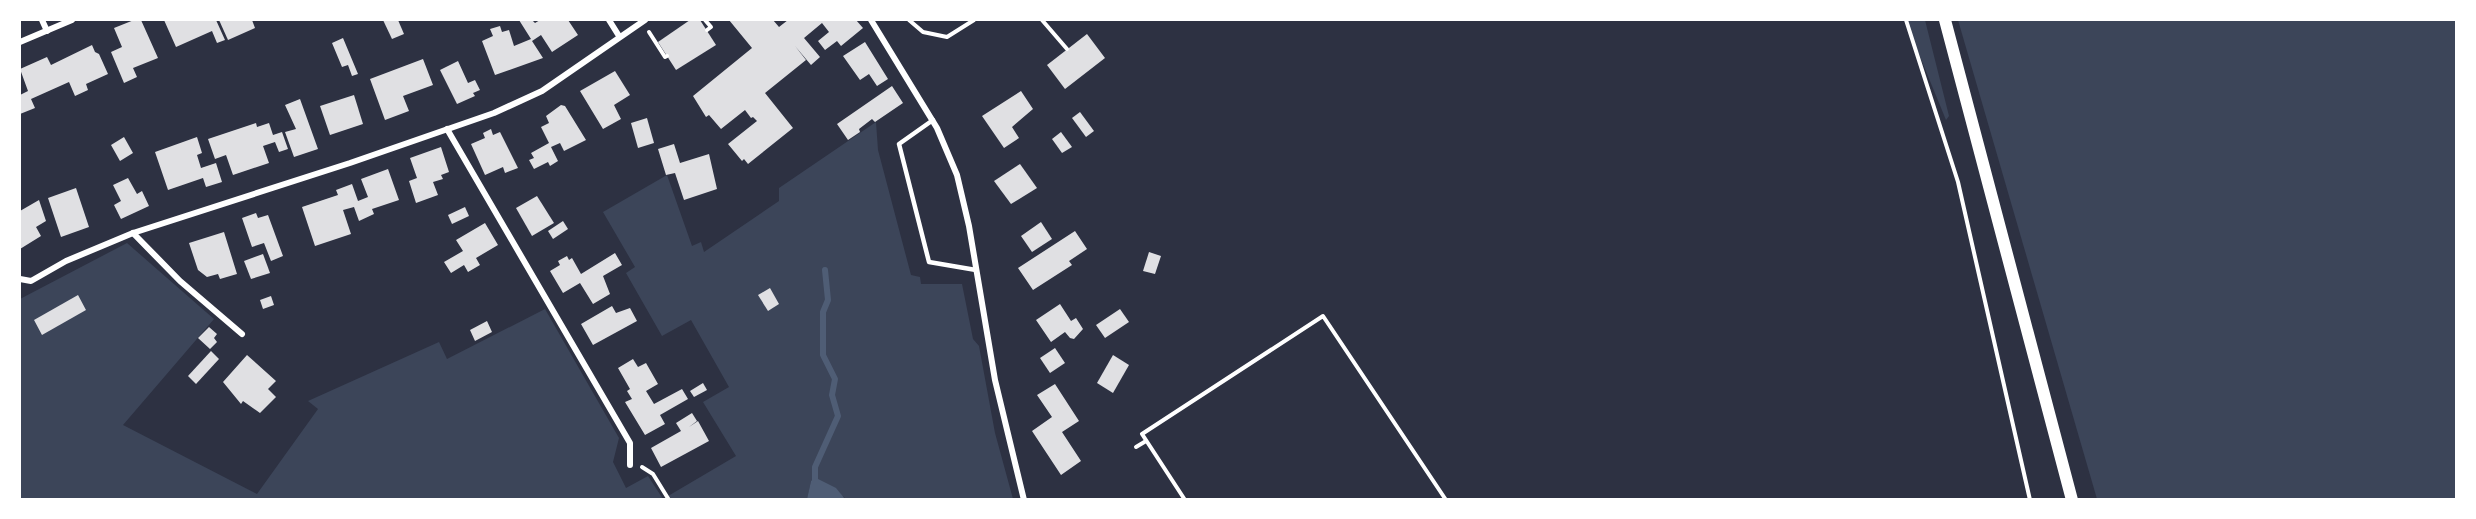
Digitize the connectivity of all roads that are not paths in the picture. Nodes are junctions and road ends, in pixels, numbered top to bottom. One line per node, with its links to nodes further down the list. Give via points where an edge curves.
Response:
1 (42, 20): 7 (street)
2 (72, 20): 7 (street)
3 (609, 20): 8 (street)
4 (645, 20): 8 (street)
5 (871, 20): 10 (street)
6 (1945, 20): 18 (main road)
7 (47, 30): 9 (street)
8 (619, 36): 11 (street, via 542,91)
9 (20, 42)
10 (933, 120): 13 (street, via 961,191); 13 (lane, via 899,144 929,262)
11 (447, 129): 12 (street); 16 (street, via 630,443)
12 (133, 233): 14 (street, via 66,261 31,281); 15 (street, via 180,281)
13 (976, 270): 17 (street, via 995,380)
14 (20, 279)
15 (242, 334)
16 (630, 465)
17 (1024, 500)
18 (2072, 500)

